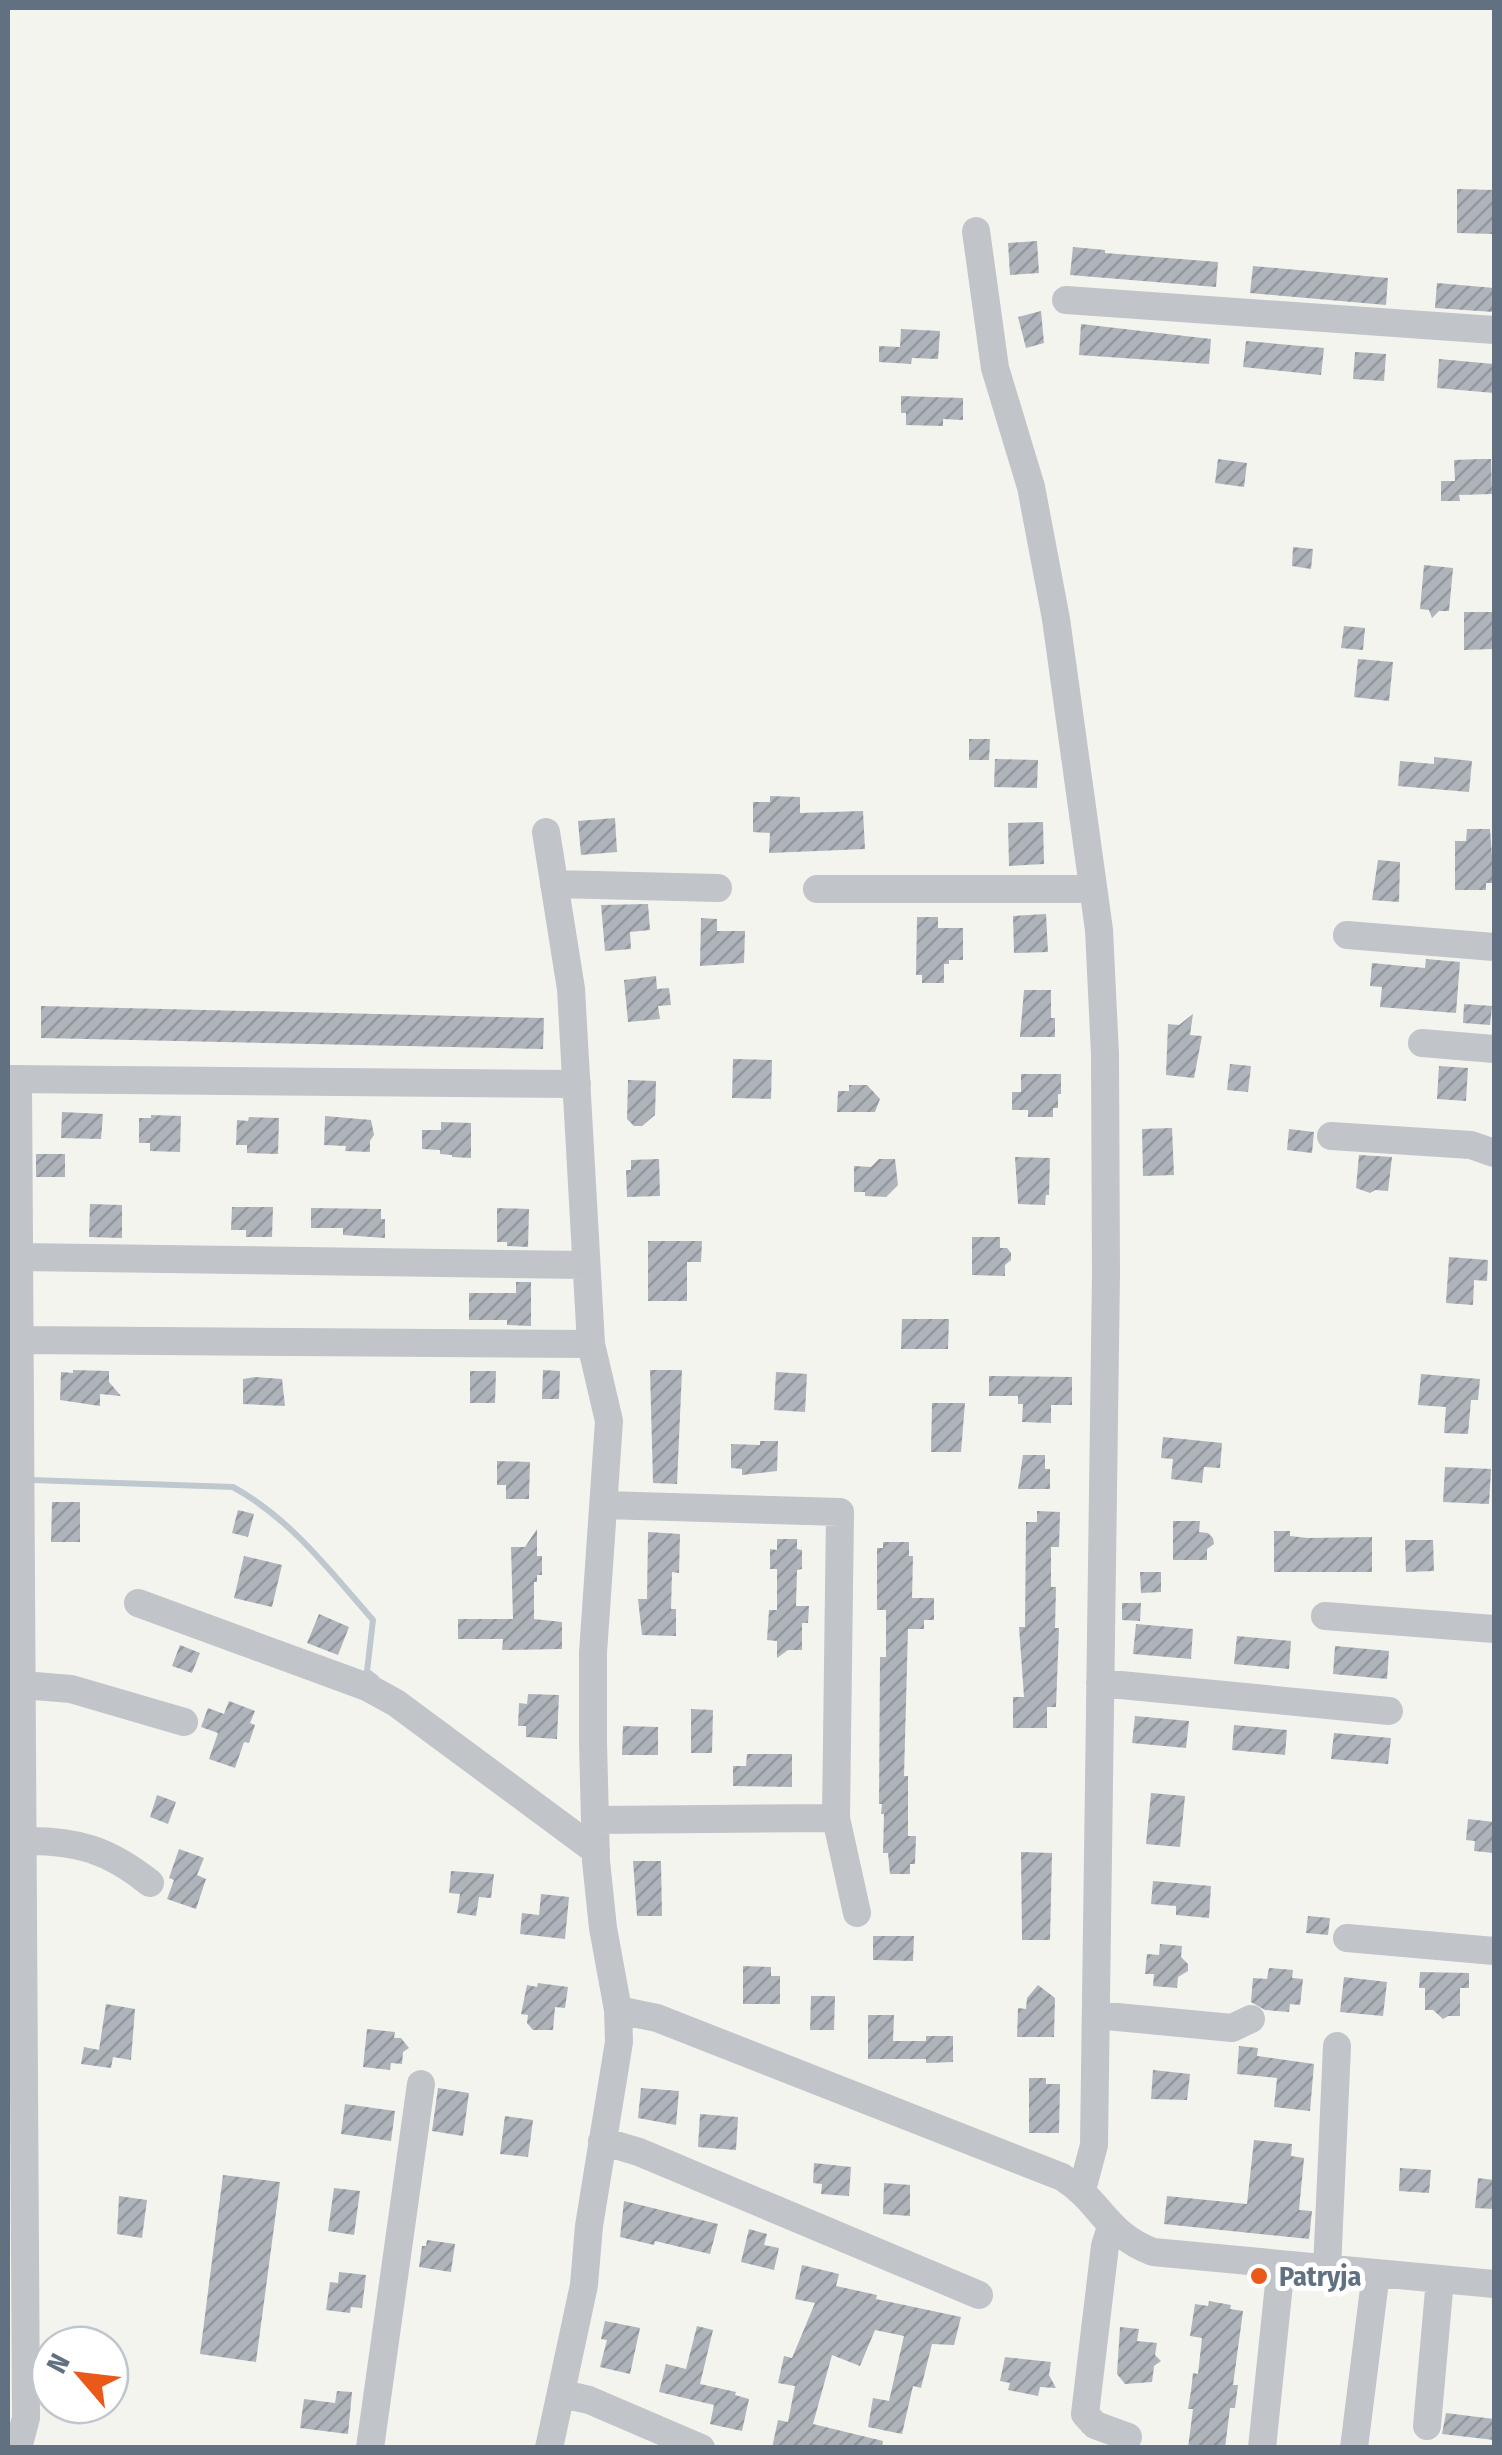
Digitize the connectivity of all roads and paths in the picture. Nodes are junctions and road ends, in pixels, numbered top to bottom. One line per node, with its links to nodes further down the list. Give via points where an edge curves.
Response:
1 (976, 231): 8 (street, via 995,368 1030,487 1056,619)
2 (1066, 300): 3 (street)
3 (1494, 330)
4 (546, 832): 5 (street)
5 (554, 884): 6 (street); 14 (street)
6 (718, 888)
7 (817, 889): 8 (street)
8 (1093, 890): 25 (street, via 1105,1054)
9 (1347, 935): 10 (street)
10 (1494, 947)
11 (1422, 1043): 12 (street)
12 (1494, 1049)
13 (12, 1079): 14 (street); 17 (street)
14 (577, 1084): 18 (street)
15 (1332, 1136): 16 (street, via 1470,1145)
16 (1494, 1153)
17 (19, 1258): 18 (street); 19 (street)
18 (586, 1266): 20 (street)
19 (20, 1340): 20 (street); 26 (street)
20 (591, 1344): 21 (street, via 609,1421)
21 (604, 1505): 29 (street, via 840,1512); 30 (street, via 592,1653)
22 (138, 1603): 32 (street, via 366,1686)
23 (1325, 1616): 24 (street)
24 (1494, 1629)
25 (1100, 1683): 27 (street); 38 (street)
26 (22, 1686): 28 (street, via 71,1689); 31 (street)
27 (1389, 1710)
28 (184, 1722)
29 (836, 1818): 30 (street); 34 (street)
30 (596, 1820): 32 (street)
31 (24, 1841): 33 (street, via 89,1848 123,1861); 54 (street, via 26,2418)
32 (596, 1851): 37 (street)
33 (150, 1883)
34 (856, 1913)
35 (1347, 1938): 36 (street)
36 (1494, 1951)
37 (618, 2010): 42 (street); 43 (street, via 657,2018)
38 (1096, 2015): 39 (street, via 1232,2028); 43 (street, via 1094,2145)
39 (1251, 2020)
40 (1337, 2046): 46 (street)
41 (420, 2084): 55 (street)
42 (602, 2141): 50 (street); 51 (street)
43 (1082, 2190): 44 (street)
44 (1110, 2227): 45 (street, via 1153,2252); 53 (street, via 1085,2414 1094,2425)
45 (1281, 2264): 46 (street); 58 (street)
46 (1327, 2269): 47 (street)
47 (1376, 2273): 48 (street); 59 (street)
48 (1440, 2279): 49 (street); 52 (street)
49 (1494, 2284)
50 (979, 2295)
51 (563, 2394): 56 (street); 57 (street)
52 (1427, 2426)
53 (1128, 2437)
54 (18, 2448)
55 (370, 2448)
56 (550, 2448)
57 (700, 2448)
58 (1262, 2448)
59 (1354, 2448)

